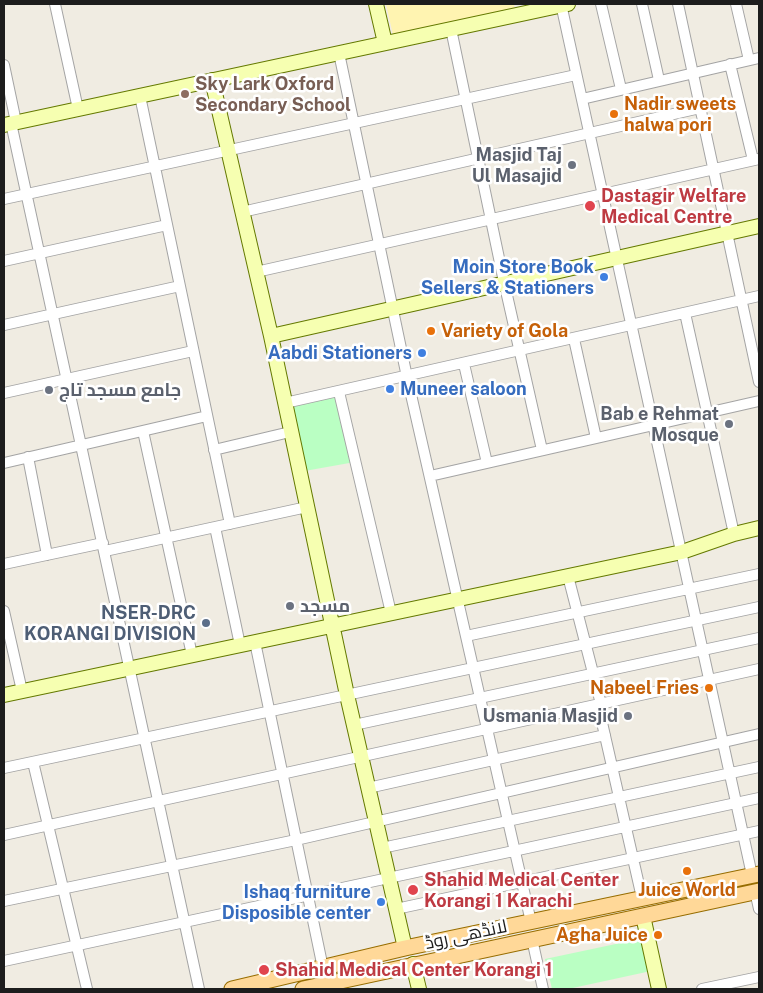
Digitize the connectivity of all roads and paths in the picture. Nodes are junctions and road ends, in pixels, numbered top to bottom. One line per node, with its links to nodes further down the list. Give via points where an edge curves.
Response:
1 (55, 4): 23 (street)
2 (376, 4): 9 (street)
3 (563, 4): 8 (street); 15 (street)
4 (600, 4): 18 (street)
5 (642, 4): 17 (street)
6 (678, 4): 14 (street)
7 (736, 4): 11 (street)
8 (452, 29): 9 (street); 20 (street)
9 (385, 43): 10 (street)
10 (339, 53): 16 (street); 24 (street)
11 (754, 59): 12 (street)
12 (730, 64): 14 (street); 29 (street)
13 (4, 65): 25 (street)
14 (693, 72): 17 (street); 22 (street)
15 (576, 75): 20 (street); 21 (street)
16 (212, 80): 19 (street); 27 (street)
17 (659, 80): 18 (street)
18 (621, 89): 21 (street)
19 (140, 96): 23 (street); 30 (street)
20 (465, 99): 24 (street); 28 (street)
21 (582, 99): 26 (street)
22 (700, 108): 26 (street); 31 (street)
23 (78, 109): 25 (street)
24 (355, 122): 27 (street); 32 (street)
25 (11, 123): 33 (street)
26 (589, 133): 28 (street); 34 (street)
27 (228, 150): 30 (street); 36 (street)
28 (478, 158): 32 (street); 37 (street)
29 (756, 160): 31 (street)
30 (154, 166): 33 (street); 38 (street)
31 (713, 169): 34 (street); 40 (street)
32 (367, 183): 36 (street); 41 (street)
33 (27, 194): 35 (street); 42 (street)
34 (602, 194): 37 (street); 43 (street)
35 (4, 199)
36 (242, 212): 45 (street)
37 (490, 218): 41 (street); 46 (street)
38 (167, 225): 42 (street); 47 (street)
39 (759, 226): 40 (street)
40 (726, 232): 43 (street); 49 (street)
41 (380, 244): 45 (street); 50 (street)
42 (40, 253): 44 (street); 52 (street)
43 (616, 257): 46 (street); 54 (street)
44 (4, 261)
45 (256, 272): 55 (street)
46 (504, 282): 50 (street); 58 (street)
47 (180, 286): 52 (street); 57 (street)
48 (759, 296): 49 (street)
49 (741, 300): 51 (street); 62 (street)
50 (393, 307): 55 (street); 60 (street)
51 (685, 313): 54 (street); 67 (street)
52 (53, 314): 53 (street); 61 (street)
53 (4, 325)
54 (631, 326): 56 (street); 69 (street)
55 (271, 336): 66 (street)
56 (574, 339): 58 (street); 72 (street)
57 (194, 351): 61 (street); 68 (street)
58 (519, 351): 59 (street); 75 (street)
59 (464, 364): 60 (street); 78 (street)
60 (407, 376): 64 (street); 79 (street)
61 (67, 379): 63 (street); 73 (street)
62 (759, 382)
63 (4, 392)
64 (339, 392): 66 (street); 96 (street)
65 (759, 401): 67 (street)
66 (285, 403): 71 (street)
67 (707, 412): 69 (street); 84 (street)
68 (207, 416): 70 (street); 74 (street)
69 (653, 425): 72 (street); 87 (street)
70 (143, 431): 73 (street); 85 (street)
71 (290, 432): 74 (street); 80 (street)
72 (596, 438): 75 (street)
73 (82, 445): 76 (street); 86 (street)
74 (214, 450): 81 (street)
75 (542, 450): 78 (street)
76 (28, 457): 77 (street); 88 (street)
77 (4, 463)
78 (487, 463): 79 (street)
79 (430, 476): 93 (street)
80 (307, 507): 81 (street); 99 (street)
81 (230, 524): 82 (street)
82 (215, 527): 85 (street); 104 (street)
83 (759, 528): 84 (street)
84 (734, 534): 87 (street)
85 (166, 538): 86 (street); 106 (street)
86 (104, 547): 88 (street); 107 (street)
87 (682, 552): 91 (street); 92 (street)
88 (47, 555): 89 (street)
89 (4, 564)
90 (759, 574): 92 (street)
91 (568, 576): 93 (street); 97 (street)
92 (690, 589): 97 (street); 98 (street)
93 (459, 599): 96 (street); 100 (street)
94 (759, 607): 98 (street)
95 (4, 611): 112 (street)
96 (390, 613): 99 (street)
97 (578, 614): 100 (street); 103 (street)
98 (697, 620): 103 (street); 105 (street)
99 (332, 626): 102 (street); 114 (street)
100 (466, 636): 108 (street)
101 (759, 638): 105 (street)
102 (255, 642): 104 (street); 117 (street)
103 (586, 644): 108 (street); 110 (street)
104 (240, 645): 106 (street)
105 (703, 650): 110 (street); 111 (street)
106 (192, 655): 107 (street)
107 (130, 668): 112 (street); 122 (street)
108 (473, 668): 114 (street); 115 (street)
109 (759, 670): 111 (street)
110 (593, 674): 115 (street); 116 (street)
111 (710, 680): 116 (street); 123 (street)
112 (22, 691): 113 (street)
113 (4, 695)
114 (347, 695): 117 (street); 118 (street)
115 (480, 698): 118 (street); 119 (street)
116 (600, 704): 119 (street); 121 (street)
117 (269, 712): 122 (street); 130 (street)
118 (354, 725): 124 (street)
119 (487, 729): 124 (street); 125 (street)
120 (759, 734): 123 (street)
121 (605, 735): 125 (street); 127 (street)
122 (146, 739): 126 (street); 136 (street)
123 (723, 742): 127 (street); 131 (street)
124 (361, 756): 130 (street); 132 (street)
125 (494, 760): 132 (street); 133 (street)
126 (33, 762): 129 (street); 140 (street)
127 (612, 767): 133 (street); 134 (street)
128 (759, 767): 131 (street)
129 (4, 768)
130 (282, 773): 136 (street); 145 (street)
131 (730, 773): 134 (street); 137 (street)
132 (368, 788): 138 (street)
133 (501, 792): 138 (street); 139 (street)
134 (619, 798): 139 (street); 141 (street)
135 (759, 798): 137 (street)
136 (159, 800): 140 (street); 149 (street)
137 (736, 803): 141 (street); 143 (street)
138 (375, 821): 145 (street); 146 (street)
139 (508, 823): 146 (street); 147 (street)
140 (48, 826): 144 (street); 153 (street)
141 (626, 826): 147 (street); 148 (street)
142 (759, 831): 143 (street)
143 (743, 834): 148 (street); 150 (street)
144 (4, 835)
145 (296, 840): 149 (street); 155 (street)
146 (382, 848): 151 (street)
147 (515, 850): 151 (street); 152 (street)
148 (633, 858): 152 (street); 156 (street)
149 (173, 866): 153 (street); 161 (street)
150 (756, 875): 156 (main road, لانڈھی روڈ)
151 (388, 878): 155 (street); 158 (street)
152 (522, 883): 158 (street); 162 (street)
153 (62, 889): 157 (street); 164 (street)
154 (757, 891): 159 (street); 160 (main road, لانڈھی روڈ)
155 (308, 895): 161 (street); 168 (street)
156 (642, 898): 162 (main road, لانڈھی روڈ)
157 (4, 901)
158 (396, 909): 165 (street)
159 (759, 909)
160 (643, 916): 163 (main road, لانڈھی روڈ); 177 (street)
161 (186, 922): 164 (street); 172 (street)
162 (531, 922): 165 (main road, لانڈھی روڈ)
163 (532, 939): 167 (main road, لانڈھی روڈ); 176 (street)
164 (76, 946): 166 (street); 171 (street)
165 (405, 948): 168 (main road, لانڈھی روڈ)
166 (4, 961)
167 (413, 964): 170 (main road, لانڈھی روڈ); 175 (street)
168 (323, 967): 170 (street); 173 (main road, لانڈھی روڈ)
169 (759, 977): 178 (street)
170 (327, 984): 174 (main road, لانڈھی روڈ)
171 (87, 989)
172 (199, 989)
173 (232, 989)
174 (303, 989)
175 (419, 989)
176 (543, 989)
177 (659, 989)
178 (702, 989)

